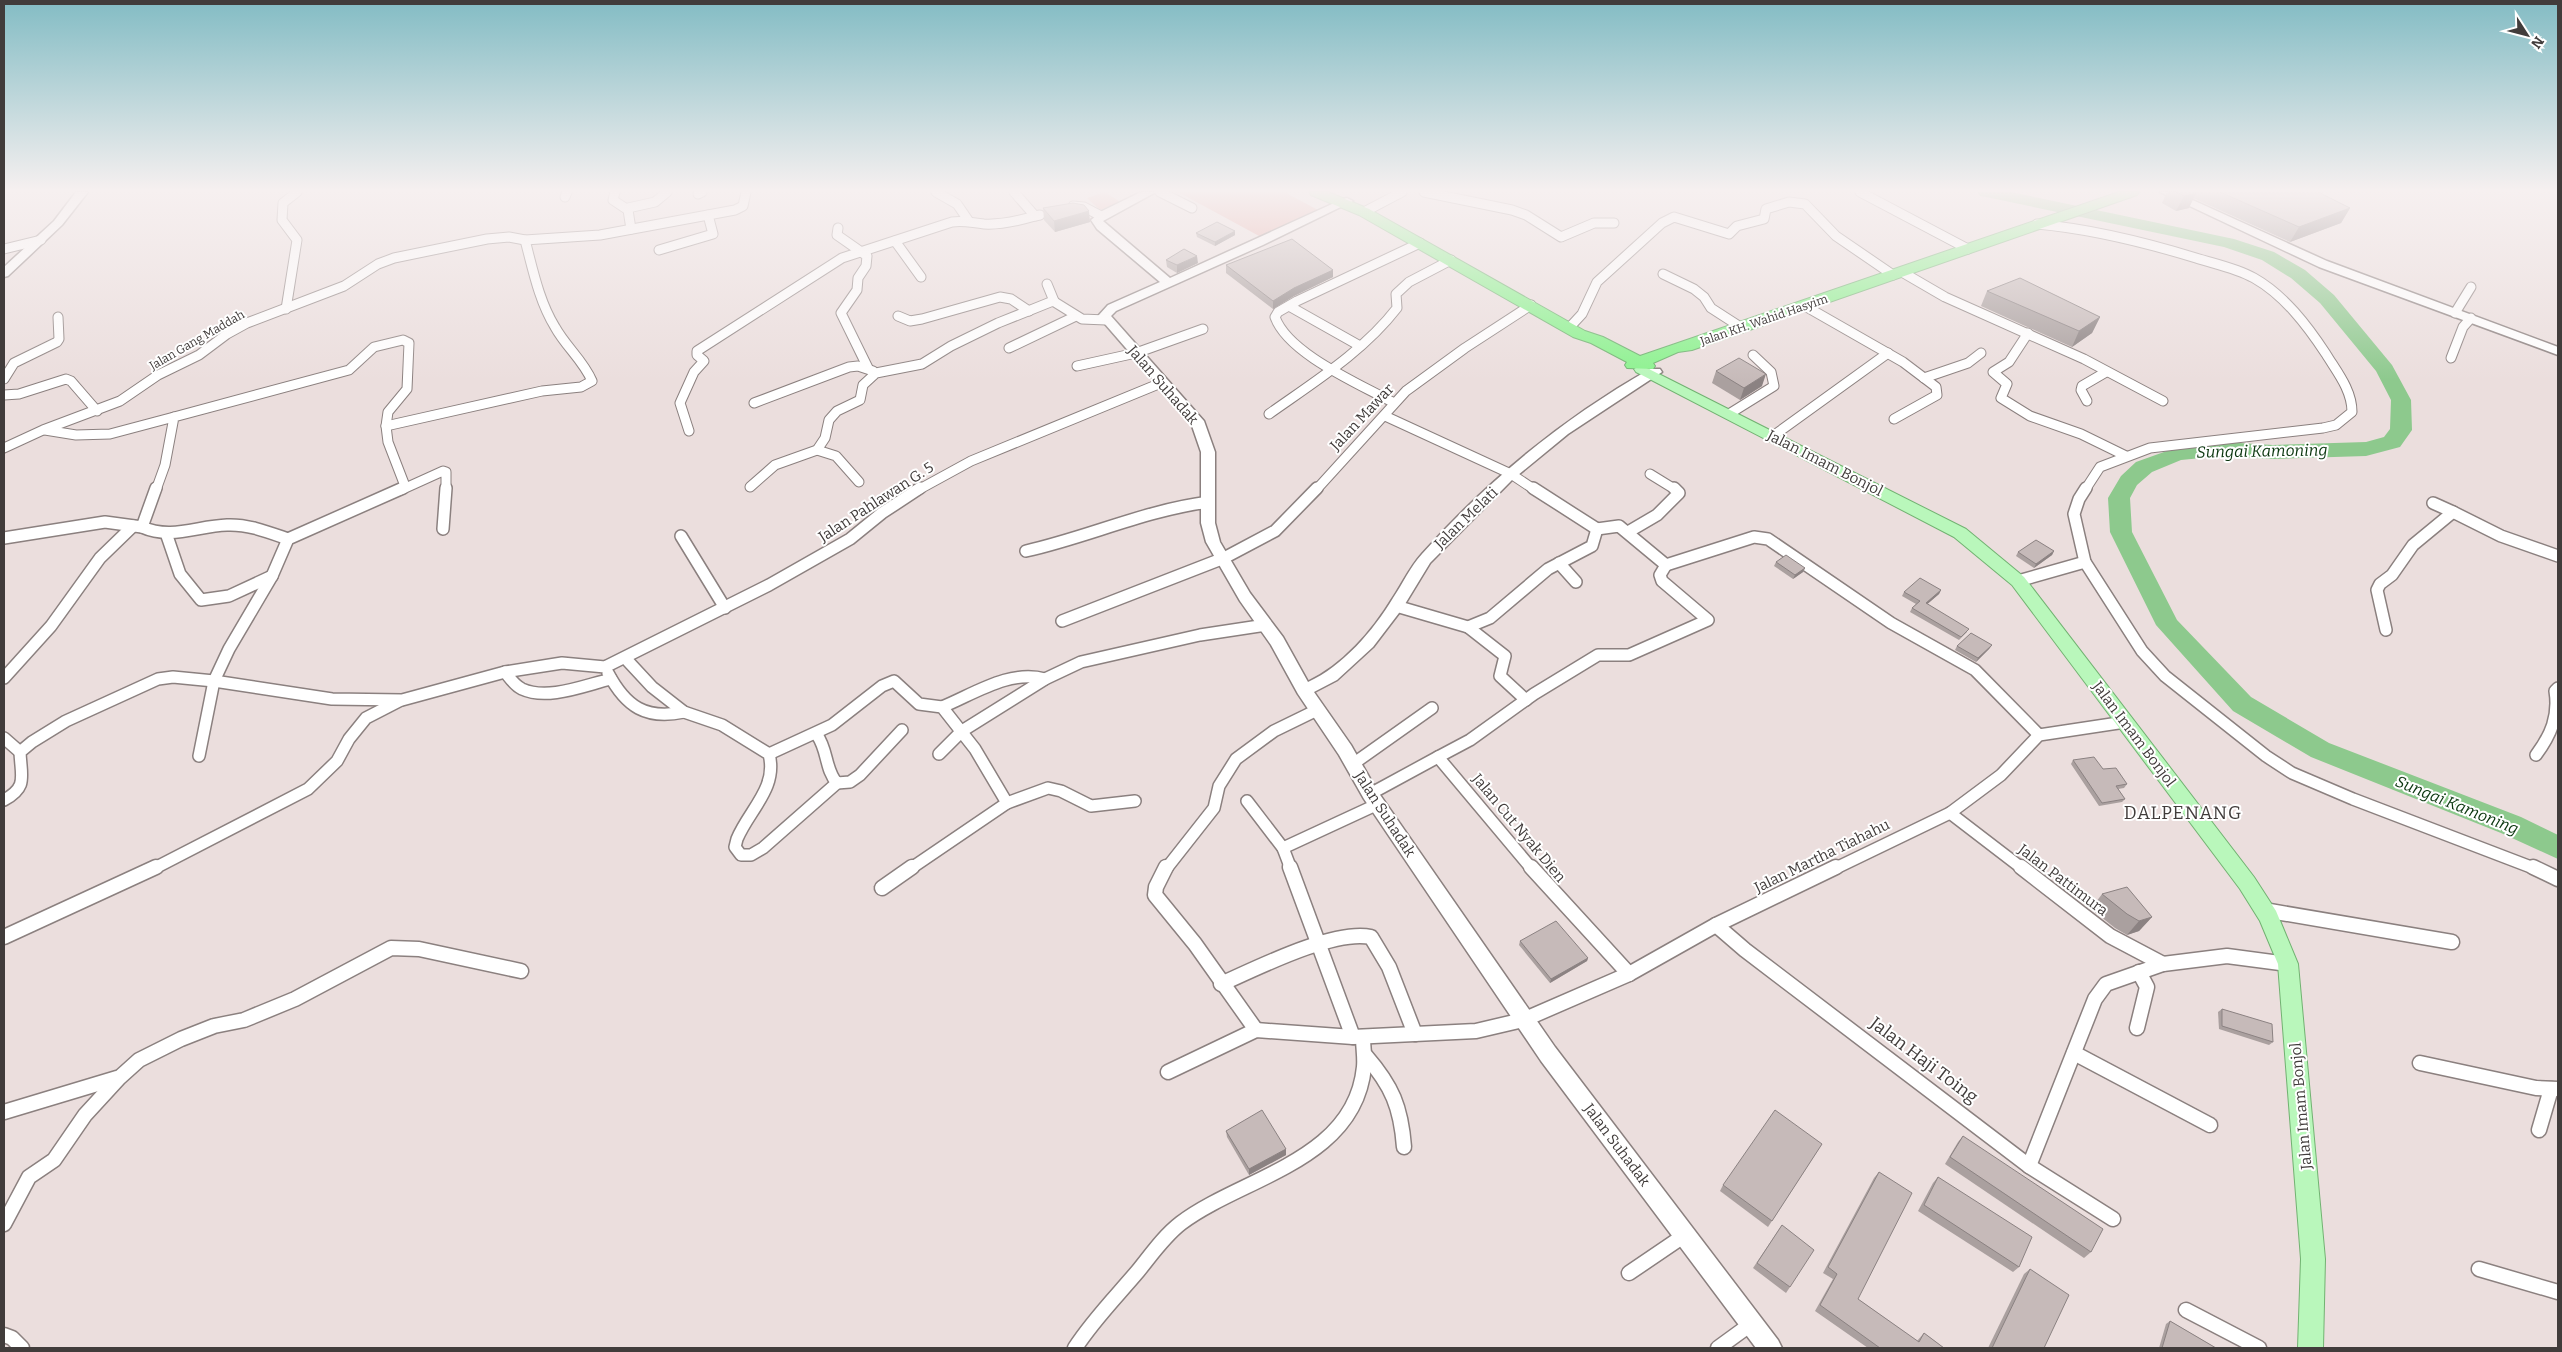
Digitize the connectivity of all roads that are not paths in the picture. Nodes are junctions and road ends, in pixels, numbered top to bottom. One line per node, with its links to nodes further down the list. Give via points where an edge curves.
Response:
1 (24, 255): 18 (street)
2 (293, 255): 29 (street)
3 (408, 255): 29 (street, Jalan Gang Maddah, via 378,264 344,286)
4 (529, 255): 68 (street, via 551,322 592,382)
5 (853, 255): 70 (street, via 842,258 697,351 704,361 694,372 680,403)
6 (866, 255): 52 (street, via 866,266 858,278 857,290 841,312 852,338)
7 (905, 255): 21 (street)
8 (1135, 255): 22 (street)
9 (1231, 255): 22 (street)
10 (1395, 255): 26 (street)
11 (1442, 255): 17 (highway)
12 (1627, 255): 39 (street, via 1597,282)
13 (1867, 255): 20 (street)
14 (1951, 255): 20 (highway, Jalan KH. Wahid Hasyim)
15 (2188, 255): 74 (street, via 2254,278 2280,298 2307,325 2342,379 2353,403 2352,412 2345,420 2323,428 2150,448)
16 (2302, 255): 31 (street)
17 (1451, 260): 27 (highway); 41 (street, via 1399,290 1396,294 1397,308 1392,316)
18 (4, 273)
19 (1663, 274): 37 (street, via 1694,289 1704,296 1711,308)
20 (1897, 274): 28 (highway, Jalan KH. Wahid Hasyim); 40 (street)
21 (921, 277)
22 (1168, 283): 36 (street, via 1112,308 1104,316)
23 (1047, 284): 25 (street)
24 (2471, 287): 31 (street)
25 (1054, 301): 30 (street); 33 (street)
26 (1289, 306): 41 (street); 50 (street, via 1275,317 1278,327 1298,346)
27 (1531, 306): 39 (highway); 61 (street, Jalan Mawar, via 1433,370)
28 (1805, 306): 37 (highway, Jalan KH. Wahid Hasyim); 45 (street)
29 (286, 308): 62 (street, Jalan Gang Maddah, via 247,323 199,355)
30 (1029, 311): 32 (street, via 1011,299 1000,297 922,319 910,321); 52 (street, via 951,346 922,364)
31 (2455, 313): 35 (street)
32 (898, 316)
33 (1076, 316): 36 (street); 42 (street)
34 (58, 317): 55 (street, via 57,342 14,363)
35 (2470, 318): 43 (street); 48 (street)
36 (1106, 320): 44 (street, Jalan Suhadak)
37 (1742, 328): 51 (highway, Jalan KH. Wahid Hasyim, via 1686,348 1681,354)
38 (1203, 329): 44 (street)
39 (1574, 331): 51 (highway, via 1588,344)
40 (2028, 333): 53 (street); 74 (street, via 2009,362 1993,372 2007,384 2001,398 2030,416 2081,434)
41 (1360, 346): 50 (street)
42 (1009, 348)
43 (2557, 348)
44 (1136, 353): 49 (street); 56 (street, Jalan Suhadak)
45 (1888, 353): 54 (street); 71 (street)
46 (1980, 353): 54 (street, via 1968,363)
47 (1753, 355): 64 (street, via 1773,373 1774,386)
48 (2451, 358)
49 (1078, 366)
50 (1332, 369): 61 (street); 63 (street)
51 (1649, 369): 64 (main road, Jalan Imam Bonjol); 75 (street, Jalan Melati, via 1570,425)
52 (872, 370): 60 (street, via 849,367); 73 (street, via 863,385 860,400 837,411 829,420)
53 (2106, 372): 58 (street, via 2082,386); 59 (street)
54 (1924, 378): 67 (street, via 1936,387 1937,395)
55 (4, 379)
56 (1160, 382): 80 (street, Jalan Suhadak, via 1197,421 1203,434 1208,452); 101 (street, Jalan Pahlawan G. 5, via 971,461 922,487 850,538)
57 (4, 395): 62 (street, via 19,394 66,379)
58 (2087, 401)
59 (2163, 401)
60 (754, 403)
61 (1394, 403): 66 (street, Jalan Mawar)
62 (97, 411): 69 (street, Jalan Gang Maddah)
63 (1269, 414)
64 (1729, 414): 71 (main road, Jalan Imam Bonjol)
65 (174, 416): 68 (street, via 349,370 374,347 403,340 409,344 407,388 388,412); 69 (street, via 110,434 76,435); 83 (street, via 164,465)
66 (1385, 416): 75 (street); 93 (street, Jalan Mawar, via 1290,518 1267,535)
67 (1894, 418)
68 (386, 426): 78 (street, via 388,442)
69 (43, 430): 72 (street, Jalan Gang Maddah)
70 (689, 431)
71 (1773, 436): 98 (main road, Jalan Imam Bonjol, via 1960,533)
72 (4, 448)
73 (818, 450): 77 (street, via 836,456); 79 (street, via 775,465)
74 (2126, 456): 94 (street, via 2100,467 2079,499 2074,514)
75 (1510, 474): 85 (street); 100 (street, Jalan Melati, via 1428,556)
76 (1650, 474): 86 (street, via 1679,493 1657,516)
77 (859, 482)
78 (405, 486): 84 (street, via 437,471 446,472); 90 (street)
79 (750, 487)
80 (1209, 502): 91 (street, via 1176,506); 93 (street, Jalan Suhadak, via 1210,533)
81 (2434, 503): 82 (street)
82 (2453, 512): 92 (street, via 2501,536); 105 (street, via 2414,545 2392,575 2380,584 2377,590)
83 (138, 527): 87 (street); 89 (street, via 105,522); 108 (street, via 100,558 51,626)
84 (443, 529)
85 (1597, 529): 86 (street, via 1619,526); 95 (street, via 1592,546)
86 (1628, 532): 96 (street)
87 (166, 533): 90 (street, via 227,525 254,528); 97 (street, via 180,574 201,600 231,594)
88 (681, 536): 101 (street)
89 (4, 538)
90 (288, 539): 97 (street)
91 (1026, 551)
92 (2558, 556)
93 (1224, 558): 102 (street, Jalan Mawar); 103 (street, Jalan Suhadak, via 1245,597)
94 (2085, 562): 98 (street); 141 (street, via 2142,652 2165,676 2292,774)
95 (1559, 563): 99 (street); 104 (street, via 1497,613)
96 (1666, 565): 115 (street, via 1660,575 1662,581 1707,621 1629,654 1598,654); 124 (street, via 1754,537 1768,539 1891,622 1975,670)
97 (272, 576): 111 (street)
98 (2018, 581): 120 (main road, Jalan Imam Bonjol)
99 (1576, 582)
100 (1396, 606): 104 (street); 113 (street, Jalan Melati, via 1359,651 1330,679)
101 (725, 608): 106 (street, Jalan Pahlawan G. 5)
102 (1062, 620)
103 (1266, 626): 110 (street, via 1200,635 1098,656); 113 (street, Jalan Suhadak)
104 (1468, 627): 115 (street, via 1503,654 1506,659 1500,676)
105 (2386, 630)
106 (615, 663): 107 (street, via 562,663); 109 (street); 119 (street)
107 (505, 672): 109 (street, via 519,688 532,693 547,693); 114 (street)
108 (4, 678)
109 (611, 679): 119 (street, via 624,698 647,713 664,716)
110 (1046, 679): 116 (street, via 1031,675 1013,677); 122 (street)
111 (214, 681): 114 (street, via 332,699); 126 (street, via 173,677 158,679 63,724 29,743); 130 (street)
112 (2558, 688): 129 (street, via 2555,691 2557,714 2552,734)
113 (1304, 690): 118 (street, Jalan Suhadak)
114 (402, 700): 145 (street, via 366,718 337,761 308,788 155,868)
115 (1526, 700): 131 (street, via 1470,740)
116 (942, 707): 122 (street); 123 (street, via 919,704 902,686 892,681 845,719)
117 (1432, 708): 132 (street)
118 (1317, 710): 132 (street, Jalan Suhadak); 153 (street, via 1296,719 1238,755 1223,775 1213,800 1214,808 1181,845 1154,886 1154,895 1207,958)
119 (684, 712): 127 (street, via 722,725)
120 (2125, 722): 124 (street); 143 (main road, Jalan Imam Bonjol)
121 (902, 730): 133 (street, via 858,778 850,783)
122 (962, 732): 128 (street); 138 (street)
123 (817, 735): 127 (street); 133 (street, via 828,750 831,777)
124 (2039, 735): 139 (street, Jalan Martha Tiahahu, via 2001,775)
125 (4, 738): 126 (street)
126 (20, 752): 135 (street, via 22,786)
127 (769, 754): 133 (street, via 773,767 769,784 736,838 735,849 744,856 763,848)
128 (939, 754)
129 (2536, 755)
130 (199, 756)
131 (1438, 757): 134 (street); 152 (street, Jalan Cut Nyak Dien, via 1561,904)
132 (1353, 764): 134 (street, Jalan Suhadak)
133 (837, 783)
134 (1374, 799): 140 (street); 154 (street, Jalan Suhadak)
135 (4, 800)
136 (1134, 801): 138 (street, via 1091,806 1048,788)
137 (1247, 801): 140 (street)
138 (1007, 803): 142 (street)
139 (1950, 813): 144 (street, Jalan Martha Tiahahu); 148 (street, Jalan Pattimura, via 2110,936)
140 (1282, 848): 147 (street)
141 (2558, 879)
142 (882, 888)
143 (2264, 910): 146 (street); 149 (main road, Jalan Imam Bonjol)
144 (1716, 925): 152 (street, Jalan Martha Tiahahu); 169 (street, Jalan Haji Toing)
145 (4, 937)
146 (2452, 942)
147 (1319, 944): 153 (street); 157 (street, via 1359,933 1373,938); 158 (street)
148 (2163, 964): 149 (street, via 2227,956); 151 (street)
149 (2288, 964): 184 (main road, Jalan Imam Bonjol, via 2313,1259)
150 (521, 971): 163 (street, via 419,949 391,948 295,1000 181,1039 139,1060)
151 (2139, 972): 155 (street, via 2146,987); 159 (street, via 2106,984 2095,999)
152 (1630, 974): 154 (street, Jalan Martha Tiahahu)
153 (1221, 984): 156 (street)
154 (1524, 1020): 157 (street, Jalan Martha Tiahahu, via 1476,1031); 172 (street, Jalan Suhadak)
155 (2137, 1028)
156 (1256, 1030): 158 (street, Jalan Martha Tiahahu); 162 (street)
157 (1415, 1034): 158 (street, Jalan Martha Tiahahu)
158 (1358, 1037): 160 (street)
159 (2074, 1053): 166 (street); 169 (street)
160 (1366, 1056): 168 (street, via 1397,1101 1402,1117); 180 (street, via 1358,1094 1349,1114 1335,1132 1301,1160 1174,1229)
161 (2420, 1064): 164 (street)
162 (1168, 1072)
163 (119, 1078): 165 (street); 171 (street, via 85,1115 54,1160 29,1177)
164 (2555, 1089): 167 (street)
165 (4, 1112)
166 (2210, 1125)
167 (2540, 1130)
168 (1404, 1147)
169 (2029, 1166): 170 (street, Jalan Haji Toing)
170 (2113, 1219)
171 (4, 1224)
172 (1685, 1235): 174 (street); 177 (street, Jalan Suhadak)
173 (2479, 1269): 175 (street)
174 (1629, 1274)
175 (2558, 1292)
176 (2186, 1310): 183 (street)
177 (1750, 1324): 181 (street); 182 (street, Jalan Suhadak)
178 (4, 1335): 179 (street)
179 (22, 1348)
180 (1075, 1348)
181 (1718, 1348)
182 (1770, 1348)
183 (2259, 1348)
184 (2311, 1348)

